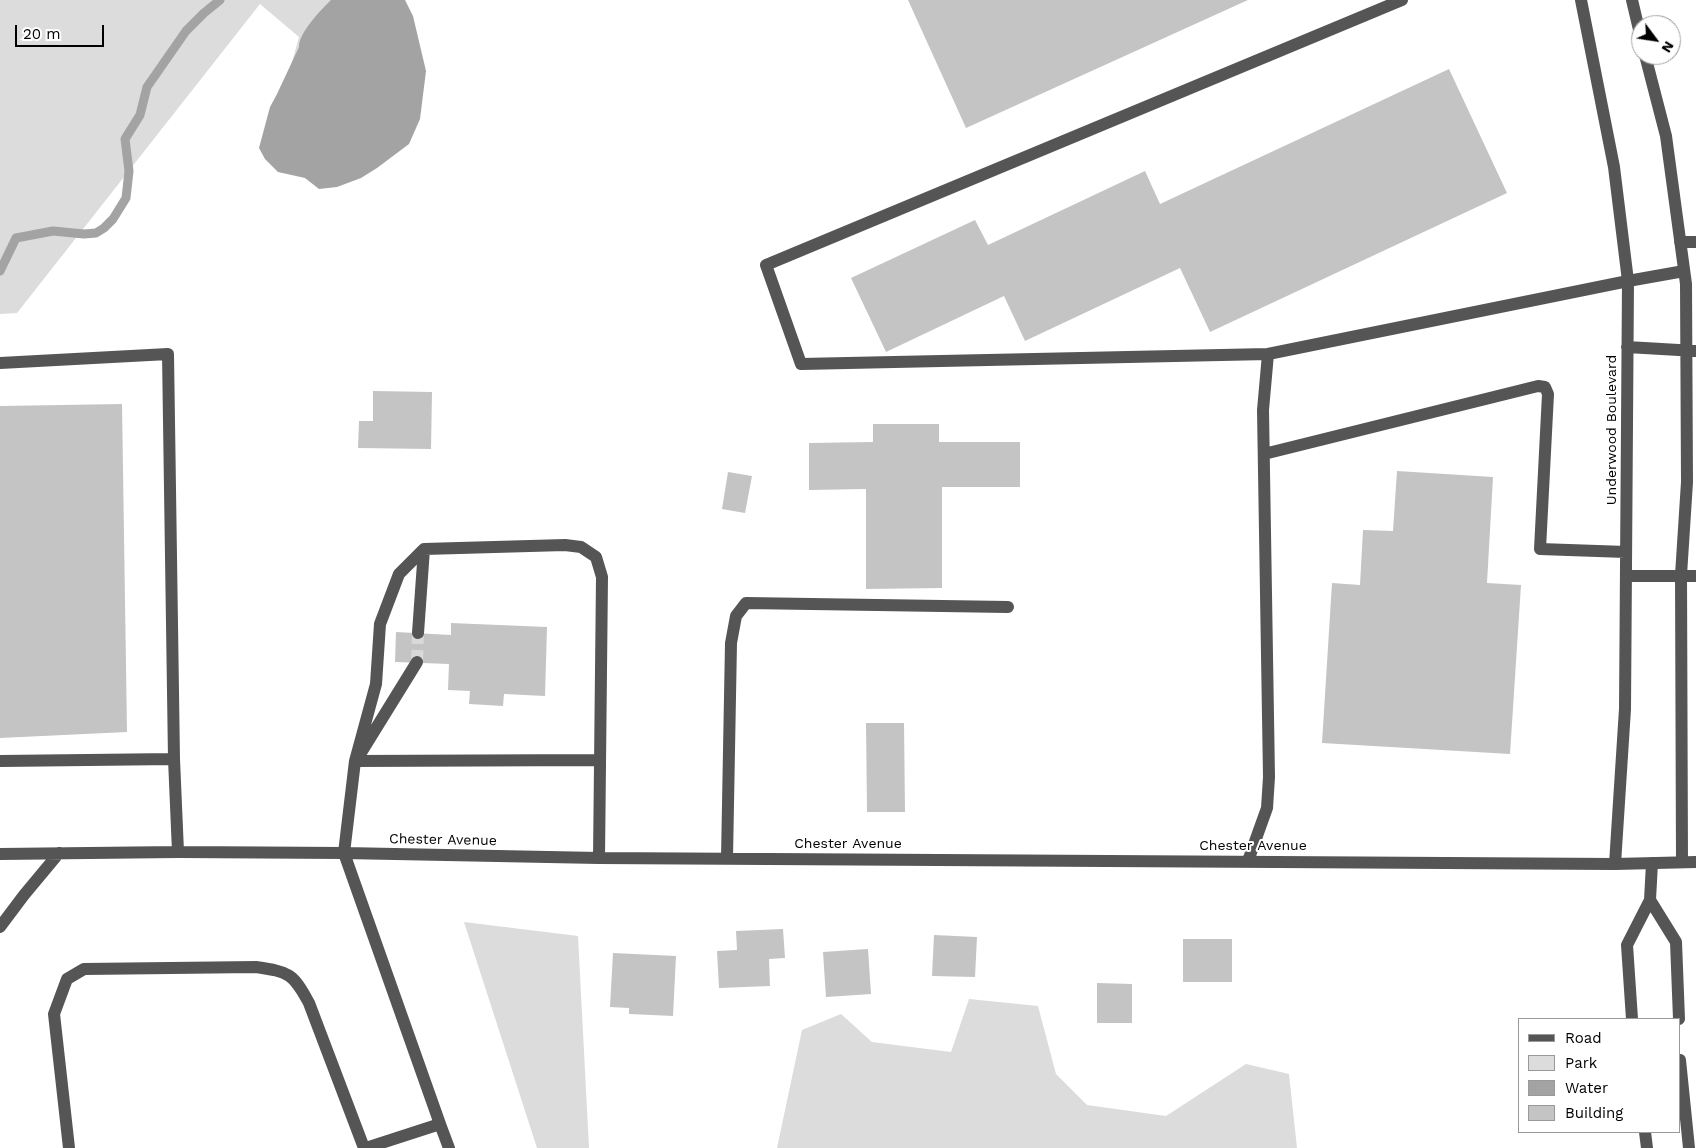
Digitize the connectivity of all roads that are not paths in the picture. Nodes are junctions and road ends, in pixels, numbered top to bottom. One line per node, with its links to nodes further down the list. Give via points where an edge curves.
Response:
1 (1402, 0): 12 (street, via 766,265 801,364)
2 (1581, 0): 9 (street, Underwood Boulevard, via 1614,167)
3 (1632, 0): 4 (street)
4 (1636, 15)
5 (1648, 65): 6 (street, via 1666,136)
6 (1680, 242): 7 (street); 8 (street)
7 (1696, 242)
8 (1684, 271): 9 (street); 11 (street)
9 (1628, 281): 10 (street, Underwood Boulevard); 12 (street)
10 (1627, 347): 11 (street); 16 (street, Underwood Boulevard)
11 (1691, 351): 17 (street)
12 (1268, 354): 14 (street, via 1263,410)
13 (0, 363): 23 (street, via 168,354)
14 (1264, 454): 16 (street, via 1538,386 1546,387 1540,549); 33 (street, via 1269,777 1267,808)
15 (424, 549): 21 (street); 24 (street, via 565,545 581,547 596,557 602,577); 26 (street, via 399,574 380,624 376,684)
16 (1626, 552): 18 (street, Underwood Boulevard)
17 (1681, 575): 18 (street); 19 (street); 34 (street)
18 (1626, 576): 37 (street, Underwood Boulevard, via 1625,709)
19 (1696, 576)
20 (1008, 607): 32 (street, via 746,603 736,616 731,643)
21 (418, 633)
22 (417, 662): 26 (street)
23 (174, 760): 25 (street); 27 (street)
24 (600, 760): 26 (street); 31 (street)
25 (0, 761)
26 (356, 761): 29 (street)
27 (178, 852): 28 (street, Chester Avenue); 29 (street, Chester Avenue)
28 (59, 853): 30 (street, Chester Avenue); 39 (street)
29 (344, 853): 31 (street, Chester Avenue); 43 (street)
30 (0, 854)
31 (599, 858): 32 (street, Chester Avenue)
32 (727, 858): 33 (street, Chester Avenue)
33 (1248, 861): 37 (street, Chester Avenue)
34 (1682, 862): 35 (street, Chester Avenue); 36 (street, Chester Avenue)
35 (1696, 862)
36 (1652, 863): 37 (street, Chester Avenue); 38 (street)
37 (1615, 864)
38 (1650, 900): 40 (street, via 1627,945); 41 (street, via 1676,942)
39 (0, 927)
40 (1632, 1018)
41 (1679, 1018)
42 (1681, 1077): 49 (street)
43 (440, 1124): 46 (street); 47 (street)
44 (1645, 1133): 48 (street)
45 (69, 1148): 46 (street, via 54,1014 67,979 84,969 238,968 282,971 298,983 310,1002)
46 (365, 1148)
47 (449, 1148)
48 (1647, 1148)
49 (1689, 1148)

